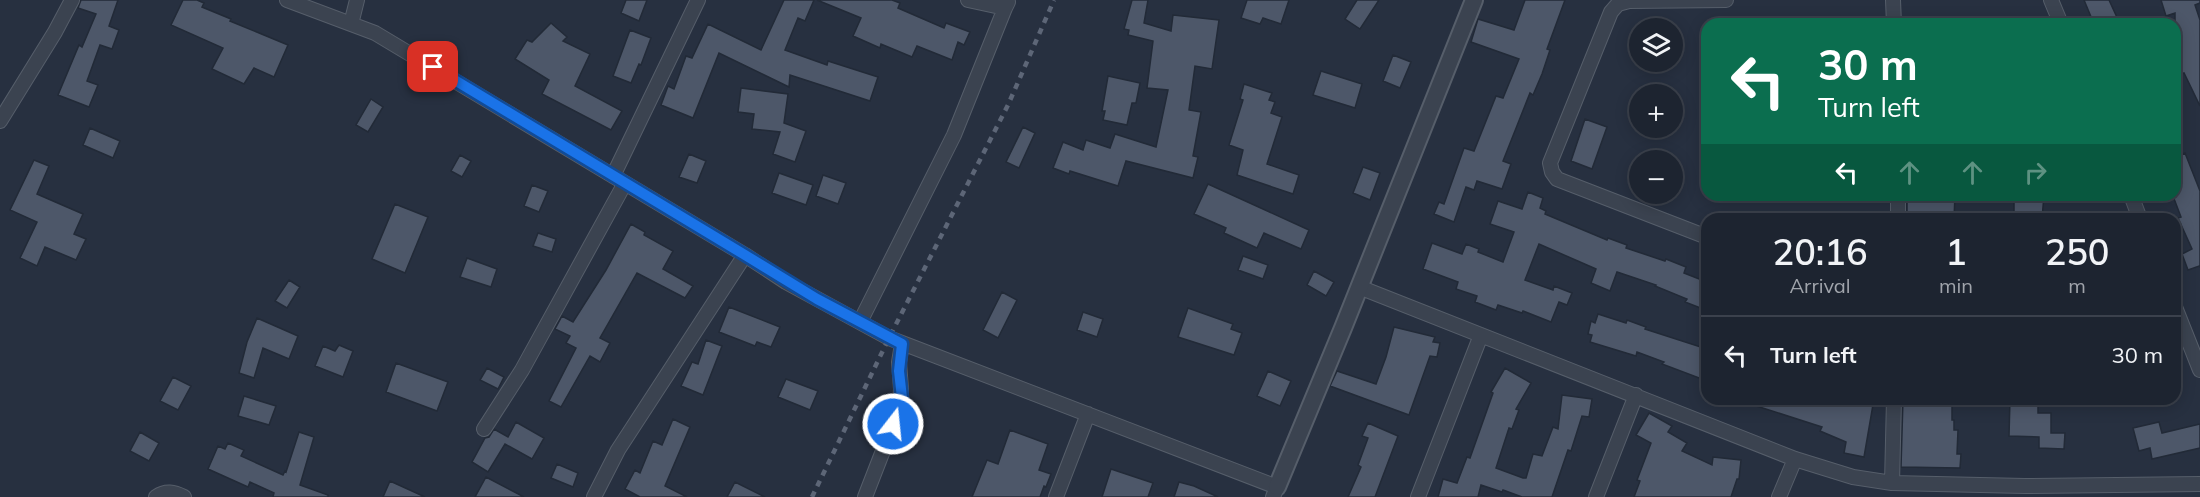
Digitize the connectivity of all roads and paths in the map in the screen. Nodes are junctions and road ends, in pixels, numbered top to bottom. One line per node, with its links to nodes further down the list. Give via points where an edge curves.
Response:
1 (72, 0): 14 (street)
2 (287, 0): 13 (street)
3 (357, 0): 13 (street)
4 (698, 0): 15 (street)
5 (968, 0): 10 (street)
6 (1474, 0): 19 (street)
7 (1726, 0): 17 (street, via 1618,4 1611,12 1550,163 1557,179)
8 (1893, 0): 11 (street)
9 (2051, 0): 12 (street)
10 (1007, 4): 20 (street, via 954,135)
11 (1894, 18)
12 (2058, 18)
13 (351, 24): 15 (street, via 375,33)
14 (0, 121)
15 (613, 176): 16 (street)
16 (625, 183): 18 (street); 28 (street, via 522,370)
17 (1701, 235)
18 (745, 255): 20 (street); 36 (street, via 618,450)
19 (1359, 287): 22 (street); 33 (street)
20 (860, 322): 23 (street)
21 (2181, 322): 24 (street)
22 (1481, 335): 25 (street); 39 (street)
23 (902, 344): 27 (street); 37 (street, via 900,407)
24 (2200, 370)
25 (1635, 395): 29 (street); 40 (street)
26 (1894, 405): 30 (street)
27 (1088, 414): 33 (street); 38 (street)
28 (484, 429)
29 (1795, 459): 30 (street, via 1853,477); 41 (street)
30 (1892, 483): 32 (street)
31 (2200, 484): 32 (street)
32 (1913, 490)
33 (1275, 492)
34 (156, 497): 35 (street, via 164,492)
35 (184, 497)
36 (594, 497)
37 (865, 497)
38 (1056, 497)
39 (1418, 497)
40 (1596, 497)
41 (1779, 497)

